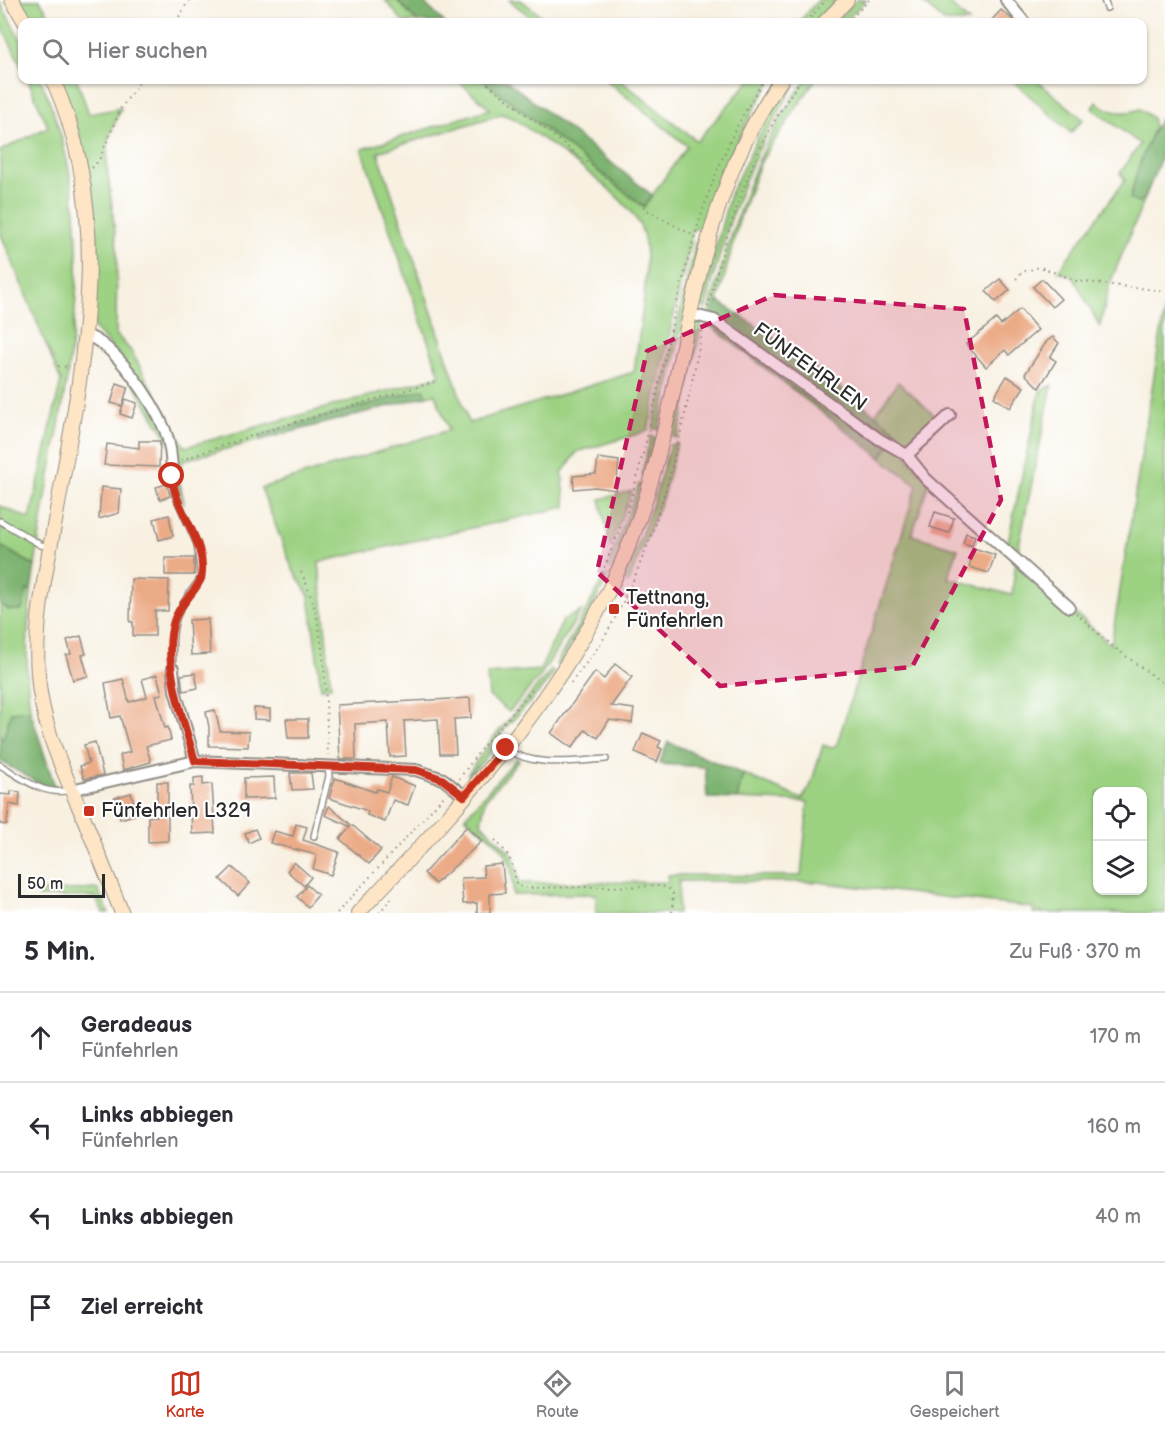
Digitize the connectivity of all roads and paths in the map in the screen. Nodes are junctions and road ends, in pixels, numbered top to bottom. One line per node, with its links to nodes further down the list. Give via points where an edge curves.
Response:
1 (12, 0): 10 (main road)
2 (189, 0): 11 (path)
3 (397, 0): 12 (path)
4 (826, 0): 13 (path)
5 (847, 0): 14 (main road)
6 (869, 0): 15 (path)
7 (1006, 0): 16 (street)
8 (1104, 0): 9 (lane)
9 (1107, 8)
10 (23, 18)
11 (178, 18)
12 (414, 18)
13 (810, 18)
14 (829, 18)
15 (851, 18)
16 (1021, 18)
17 (54, 84): 22 (main road)
18 (138, 84): 22 (path, via 122,108 99,160)
19 (488, 84): 34 (path, via 650,212 694,236 650,431)
20 (778, 84): 25 (main road, via 727,180 707,240)
21 (799, 84): 26 (path, via 738,198)
22 (82, 175): 27 (main road, via 90,256)
23 (1016, 279): 24 (path, via 1023,272 1040,267 1077,281)
24 (1165, 291)
25 (690, 314): 26 (street, FÜNFEHRLEN); 45 (main road, via 651,483 617,576 563,673)
26 (705, 318): 32 (street, FÜNFEHRLEN, via 714,320); 44 (path, via 680,443 663,505 607,633)
27 (85, 335): 33 (street, via 98,339 113,354 153,409 165,430); 37 (main road)
28 (58, 366): 29 (path)
29 (72, 367)
30 (434, 382): 33 (path, via 197,452 180,460)
31 (950, 415): 32 (street)
32 (907, 455): 40 (street, FÜNFEHRLEN, via 926,479)
33 (172, 472): 41 (lane, via 175,495 197,544 201,578 174,621)
34 (626, 513)
35 (0, 521): 37 (lane)
36 (622, 524): 39 (path)
37 (51, 547): 51 (main road, via 37,640 39,692 47,729)
38 (301, 572): 49 (path, via 316,615 324,676)
39 (600, 578)
40 (1070, 607): 42 (path)
41 (173, 669): 47 (street)
42 (1165, 685)
43 (534, 688): 50 (path)
44 (565, 691)
45 (506, 748): 46 (lane, via 537,762); 52 (main road)
46 (606, 759)
47 (195, 761): 49 (street); 51 (street)
48 (0, 765): 51 (lane, via 43,790)
49 (328, 768): 50 (street, via 416,770); 53 (lane)
50 (453, 786): 52 (street); 57 (path)
51 (71, 790): 56 (main road)
52 (464, 796): 58 (main road)
53 (314, 836)
54 (495, 840): 60 (path, via 508,853 516,884 524,888 661,886 673,894)
55 (397, 892): 59 (path)
56 (122, 913)
57 (337, 913)
58 (358, 913)
59 (379, 913)
60 (672, 913)

